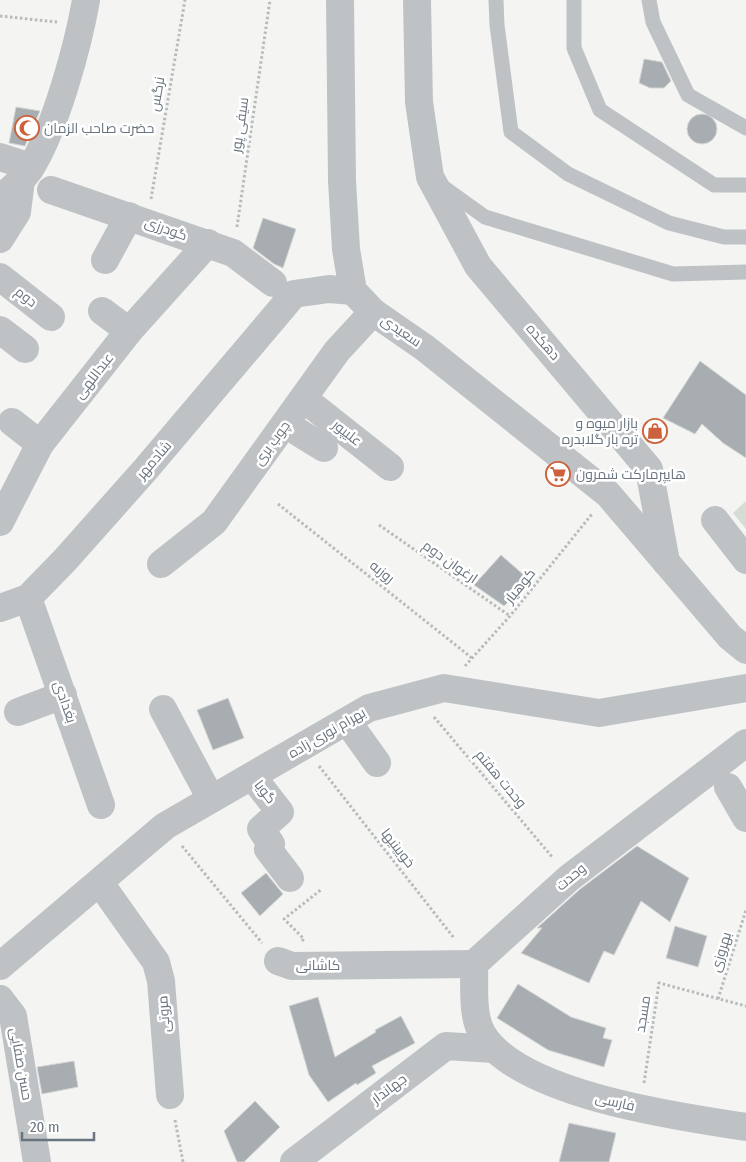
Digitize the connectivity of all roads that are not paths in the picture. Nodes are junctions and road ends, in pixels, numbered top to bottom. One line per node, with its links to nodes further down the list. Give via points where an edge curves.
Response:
1 (340, 0): 22 (street, via 342,181 346,249)
2 (417, 0): 10 (street, دهکده, via 418,102)
3 (496, 0): 15 (lane, via 511,132 568,174 669,223 724,237)
4 (574, 0): 11 (lane, via 574,48 600,110 714,184)
5 (649, 0): 7 (lane, via 653,22 688,95)
6 (84, 13): 9 (street, via 48,130)
7 (746, 128)
8 (0, 158): 9 (street)
9 (26, 174): 13 (street); 16 (street, via 17,212)
10 (430, 177): 19 (lane, via 484,217 673,274); 39 (street, دهکده, via 478,266 649,469)
11 (746, 184)
12 (51, 190): 14 (street, گودرزی)
13 (0, 199)
14 (138, 219): 17 (street, گودرزی); 18 (street)
15 (746, 237)
16 (0, 239)
17 (208, 244): 21 (street, گودرزی, via 233,253); 27 (street, عبداللهی)
18 (105, 260)
19 (746, 272)
20 (0, 277): 25 (street, دوم)
21 (283, 289): 22 (street); 40 (street, شادمهر, via 145,470)
22 (353, 291): 24 (street, سعیدی)
23 (102, 311): 27 (street)
24 (374, 312): 29 (street, چوب بری, via 336,351); 39 (street, سعیدی, via 425,348 608,494)
25 (51, 317)
26 (0, 330): 28 (street)
27 (129, 331): 32 (street, عبداللهی)
28 (25, 349)
29 (304, 399): 31 (street, چوب بری); 34 (street, علیپور)
30 (12, 422): 32 (street)
31 (285, 424): 33 (street); 38 (street, چوب بری, via 214,522)
32 (40, 444): 36 (street, عبداللهی)
33 (324, 448)
34 (390, 467)
35 (716, 520): 37 (street)
36 (0, 521)
37 (746, 560)
38 (162, 564)
39 (666, 564): 42 (street)
40 (28, 598): 41 (street, شادمهر); 44 (street, بغدادی)
41 (0, 608)
42 (746, 650)
43 (746, 688): 47 (street, بهرام نوری زاده, via 600,713 444,688 369,708)
44 (63, 695): 46 (street); 53 (street, بغدادی)
45 (163, 709): 52 (street)
46 (18, 712)
47 (347, 721): 49 (street); 50 (street, بهرام نوری زاده)
48 (746, 743): 58 (street, وحدت, via 570,878)
49 (377, 763)
50 (252, 776): 52 (street, بهرام نوری زاده); 55 (street, گویا, via 280,812 261,829 271,844 268,850)
51 (728, 787): 54 (street)
52 (211, 799): 56 (street, بهرام نوری زاده, via 165,826)
53 (101, 805)
54 (746, 818)
55 (290, 878)
56 (100, 883): 59 (street, بهرام نوری زاده); 62 (street, مروتی, via 156,962 162,981)
57 (278, 961): 58 (street, کاشانی, via 292,966)
58 (474, 964): 61 (street, via 476,1012 481,1033)
59 (0, 966)
60 (0, 999): 64 (street, حسن صفایی, via 13,1016)
61 (494, 1049): 63 (street, فارسی, via 532,1073 577,1093); 65 (street, جهاندار, via 446,1046)
62 (170, 1095)
63 (746, 1127)
64 (37, 1162)
65 (294, 1162)

